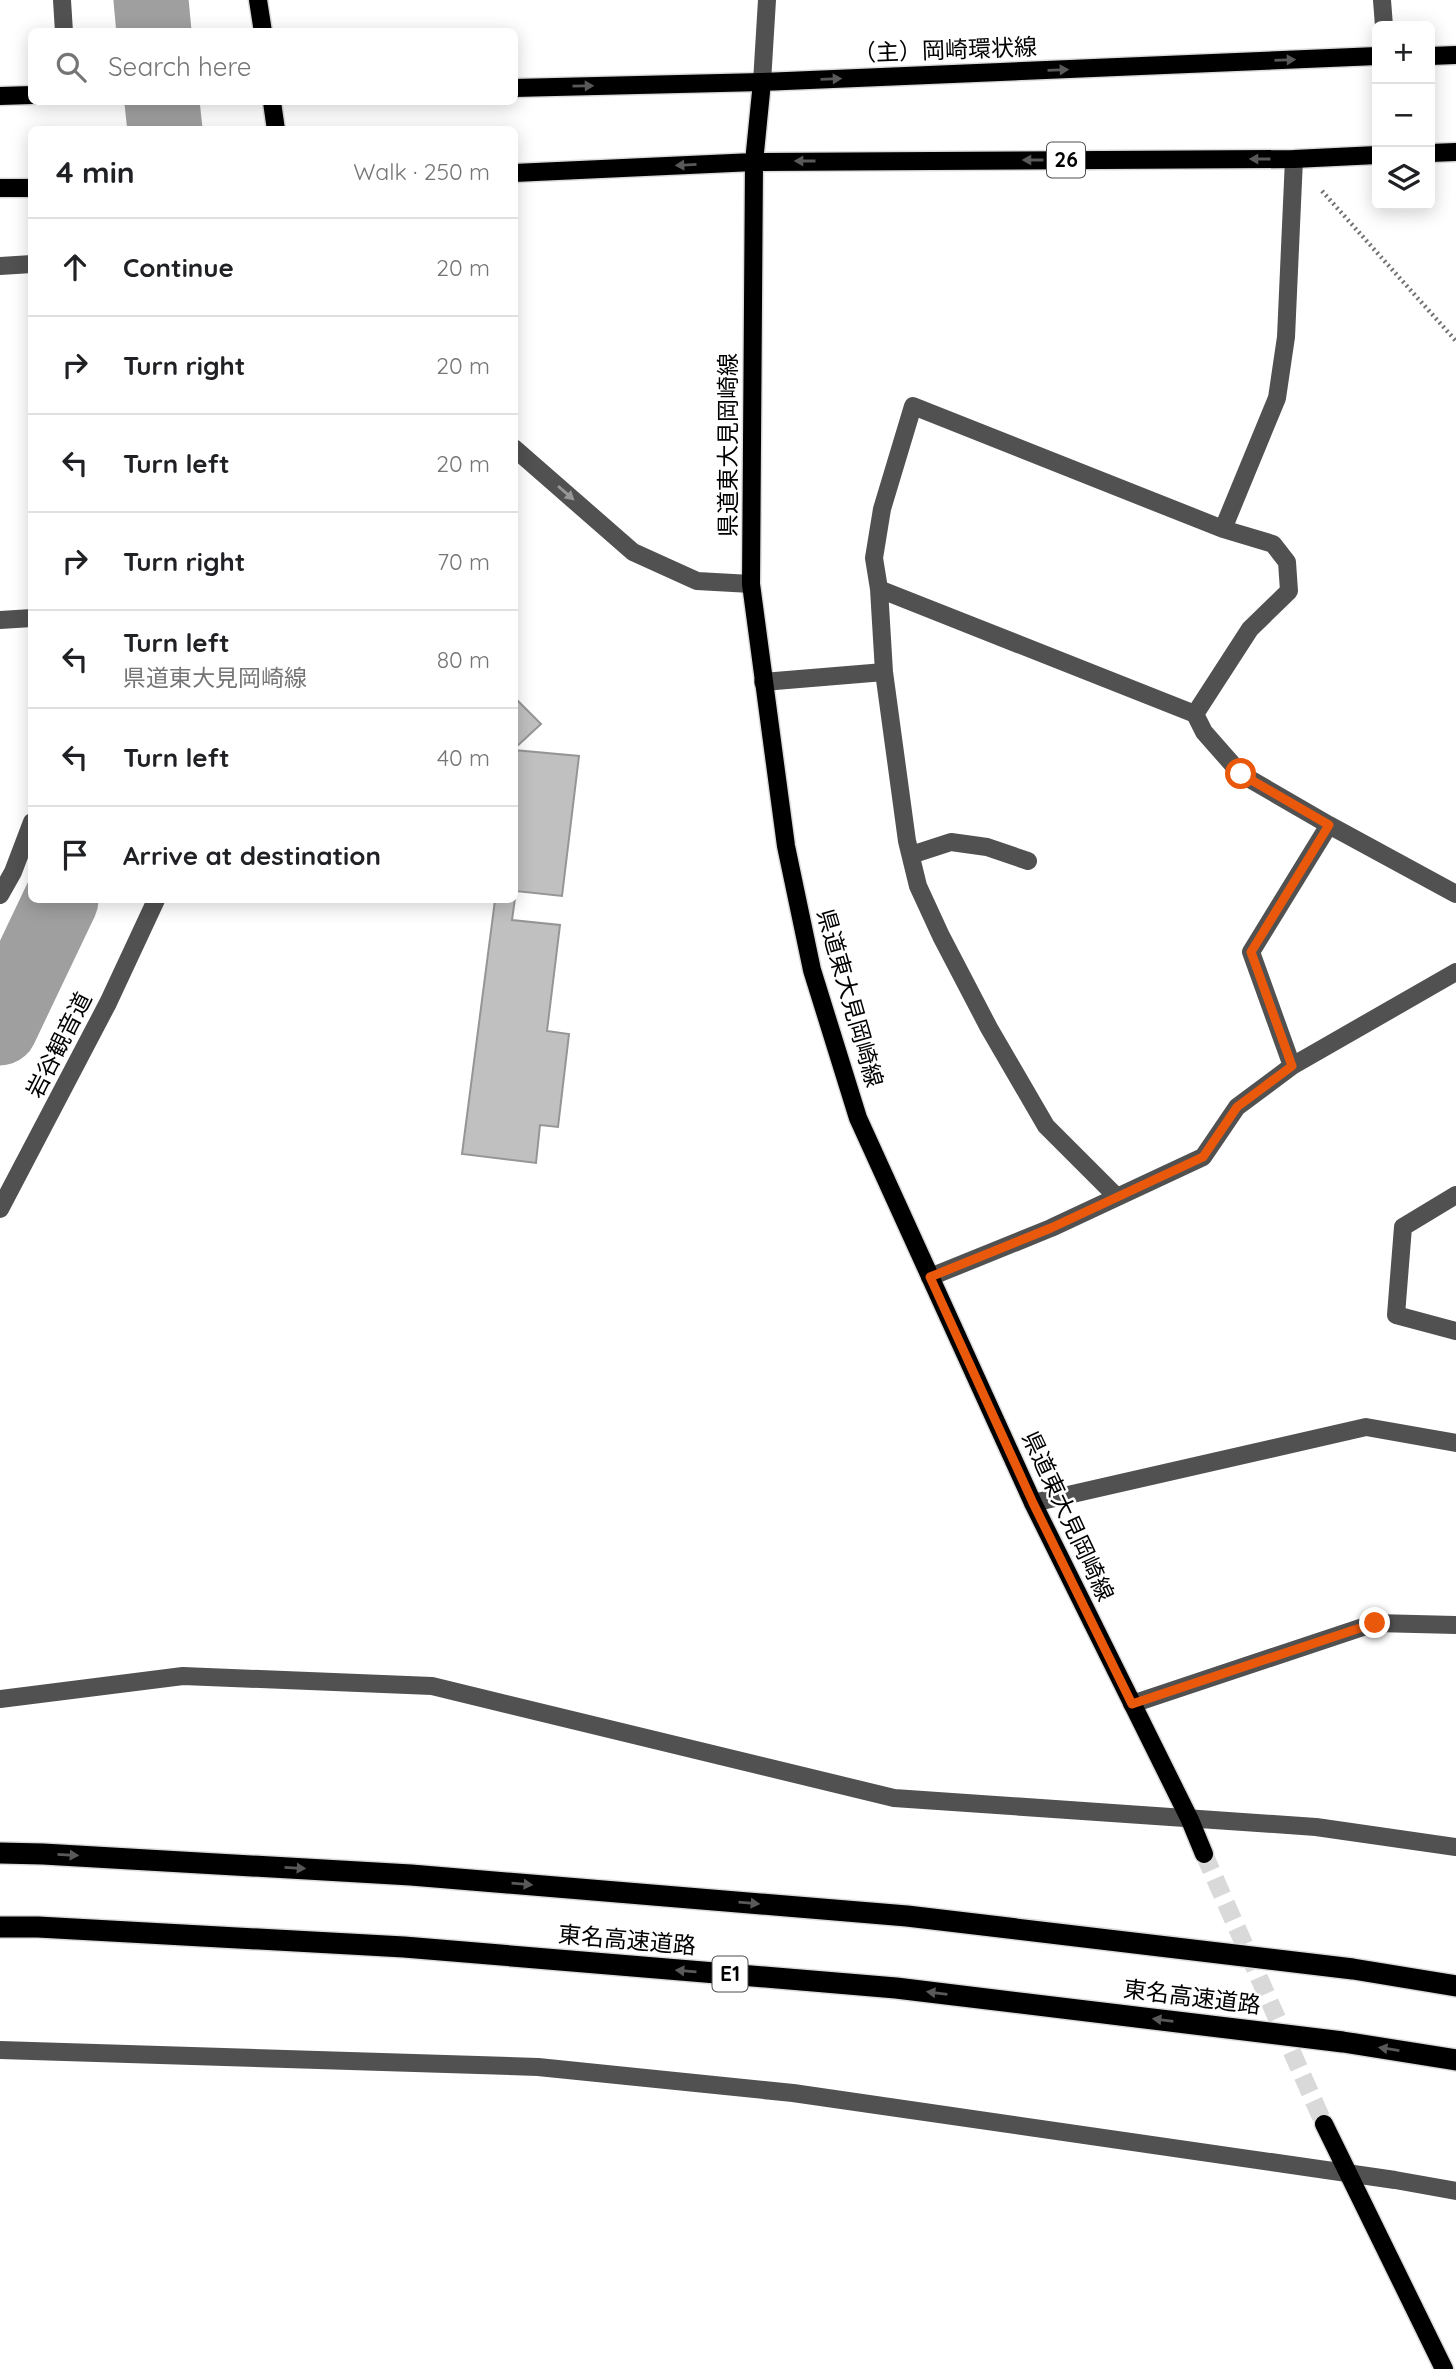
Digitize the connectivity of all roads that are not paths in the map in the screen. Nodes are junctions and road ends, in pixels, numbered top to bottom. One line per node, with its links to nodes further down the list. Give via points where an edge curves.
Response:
1 (62, 0): 6 (street)
2 (258, 0): 7 (main road)
3 (767, 0): 11 (street)
4 (1382, 0): 5 (street)
5 (1384, 21)
6 (64, 28)
7 (262, 28)
8 (1435, 55): 9 (main road)
9 (1456, 55)
10 (1372, 56): 11 (main road, （主）岡崎環状線, one-way to 10)
11 (762, 82): 12 (main road, （主）岡崎環状線, one-way to 11); 21 (main road, 県道東大見岡崎線)
12 (518, 88)
13 (28, 95): 14 (main road)
14 (0, 96)
15 (272, 105): 16 (main road)
16 (275, 126)
17 (1456, 152): 18 (main road)
18 (1435, 153)
19 (1372, 155): 20 (main road, 26)
20 (1294, 159): 21 (main road, 26, one-way to 21); 28 (street, via 1286,337 1277,398)
21 (754, 162): 22 (main road, 26, one-way to 22); 29 (main road, 県道東大見岡崎線)
22 (518, 173)
23 (0, 188): 24 (main road)
24 (28, 188)
25 (28, 264): 26 (street)
26 (0, 266)
27 (518, 451): 29 (street, one-way to 29, via 633,552 697,581)
28 (1223, 529): 30 (street, via 913,405 882,509 874,558); 35 (street, via 1273,544 1287,562 1289,591 1250,629)
29 (751, 584): 34 (main road, 県道東大見岡崎線)
30 (879, 589): 33 (street); 35 (street)
31 (28, 618): 32 (street)
32 (0, 621)
33 (884, 672): 34 (street); 38 (street)
34 (763, 682): 48 (main road, 県道東大見岡崎線, via 786,846 812,970 858,1118)
35 (1195, 714): 36 (street, via 1204,732 1241,774)
36 (1329, 825): 40 (street); 44 (street, via 1251,952)
37 (28, 833): 41 (street)
38 (911, 855): 39 (street, via 951,842 987,847); 46 (street, via 918,886 941,936 1046,1126)
39 (1028, 861)
40 (1456, 894)
41 (0, 895)
42 (155, 903): 47 (street, 岩谷観音道, via 108,1003)
43 (1456, 972): 44 (street)
44 (1292, 1066): 46 (street, via 1237,1107 1203,1157)
45 (1456, 1195): 49 (street, via 1403,1227 1396,1315)
46 (1117, 1197): 48 (street)
47 (0, 1209)
48 (930, 1277): 51 (main road, 県道東大見岡崎線)
49 (1456, 1331)
50 (1456, 1443): 51 (street, via 1366,1427)
51 (1033, 1503): 54 (main road, 県道東大見岡崎線)
52 (1456, 1625): 54 (street, via 1375,1623)
53 (0, 1699): 55 (street, via 183,1676 432,1686 894,1798)
54 (1132, 1704): 55 (main road, 県道東大見岡崎線)
55 (1190, 1820): 56 (street, via 1316,1827); 58 (main road, 県道東大見岡崎線)
56 (1456, 1847)
57 (0, 1853): 60 (highway, 東名高速道路, one-way to 60, via 411,1875 907,1916 1353,1969)
58 (1204, 1854)
59 (0, 1927): 62 (highway, 東名高速道路 / E1, one-way to 59, via 1330,2040 896,1988 404,1947)
60 (1456, 1986)
61 (0, 2050): 64 (street, via 538,2067 793,2093)
62 (1456, 2060)
63 (1324, 2124): 64 (main road)
64 (1349, 2175): 65 (street); 66 (main road)
65 (1456, 2191)
66 (1444, 2369)

